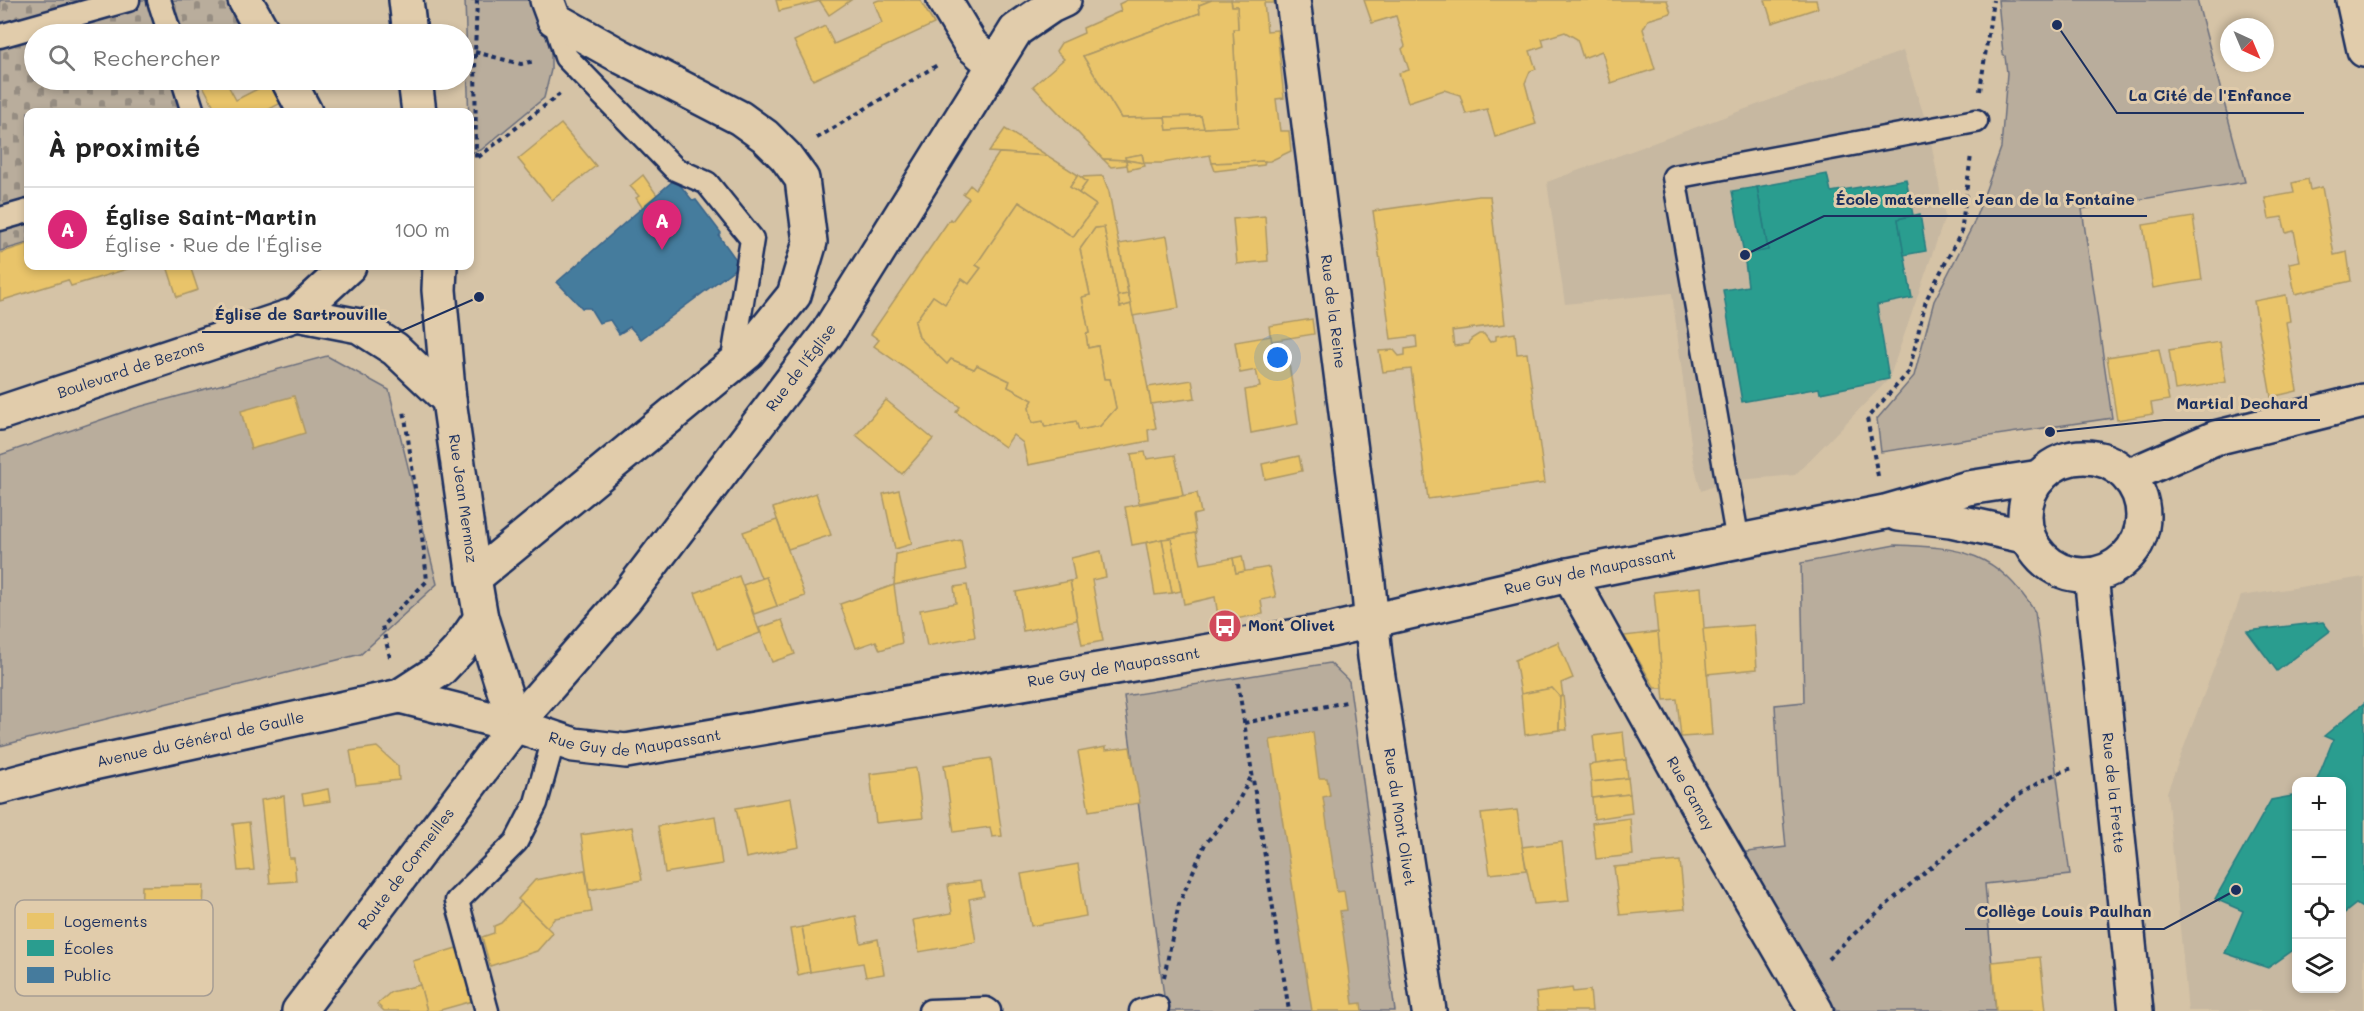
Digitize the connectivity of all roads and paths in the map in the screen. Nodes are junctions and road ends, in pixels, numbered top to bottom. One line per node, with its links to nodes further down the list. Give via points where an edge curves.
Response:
1 (128, 0): 12 (lane)
2 (159, 0): 13 (lane)
3 (245, 0): 14 (main road)
4 (406, 0): 15 (main road)
5 (477, 0): 19 (path)
6 (944, 0): 20 (main road)
7 (1064, 0): 20 (main road, Rue de l'Église)
8 (1293, 0): 48 (main road, Rue de la Reine)
9 (1992, 0): 27 (path)
10 (2353, 0): 18 (main road)
11 (550, 10): 21 (lane); 28 (main road, via 622,57 740,118 765,135)
12 (43, 24)
13 (167, 24)
14 (258, 24)
15 (409, 24)
16 (24, 29): 17 (lane)
17 (0, 36)
18 (2364, 50)
19 (475, 52): 21 (path, via 521,64); 22 (path, via 476,159)
20 (982, 55): 28 (path); 53 (main road, Rue de l'Église, via 827,334 625,599)
21 (566, 57): 22 (lane)
22 (584, 75): 34 (lane, via 675,169 706,183 752,239)
23 (186, 90): 25 (lane)
24 (293, 90): 26 (main road)
25 (192, 108)
26 (303, 108)
27 (1976, 122): 41 (path, via 1961,234 1926,300 1909,372 1867,418); 43 (lane, via 1674,177)
28 (786, 157): 34 (main road, via 802,179 810,242 794,295 748,352)
29 (24, 212): 30 (lane)
30 (0, 219)
31 (345, 270): 33 (main road, Boulevard de Bezons)
32 (440, 270): 35 (main road, Rue Jean Mermoz)
33 (297, 314): 35 (main road, Boulevard de Bezons, via 359,326 395,349); 37 (main road, Boulevard de Bezons)
34 (732, 365): 46 (main road)
35 (449, 400): 46 (main road, Rue Jean Mermoz)
36 (2364, 401): 39 (main road, via 2215,438)
37 (0, 413)
38 (411, 463): 51 (path, via 427,581 382,626)
39 (2128, 476): 40 (main road, via 2093,457 2056,464); 45 (main road, via 2139,492 2142,531 2134,549 2122,562)
40 (2040, 477): 41 (main road, Rue Guy de Maupassant, via 1968,488); 42 (main road, via 2026,505)
41 (1885, 512): 42 (main road, Rue Guy de Maupassant, via 1950,520); 43 (main road, Rue Guy de Maupassant)
42 (2028, 537): 45 (main road, via 2038,554 2053,567 2071,574)
43 (1738, 542): 44 (main road, Rue Guy de Maupassant)
44 (1569, 575): 48 (main road, Rue Guy de Maupassant); 58 (main road, Rue Gamay)
45 (2091, 575): 55 (main road, Rue de la Frette)
46 (474, 578): 47 (main road, Rue Jean Mermoz)
47 (481, 618): 51 (main road, Avenue du Général de Gaulle, via 440,670); 53 (main road, Rue Jean Mermoz)
48 (1372, 621): 49 (main road, Rue Guy de Maupassant); 50 (main road, Rue du Mont Olivet)
49 (1232, 648): 52 (path); 54 (main road, Rue Guy de Maupassant, via 626,751 574,745)
50 (1381, 694): 52 (path); 65 (main road, Rue du Mont Olivet)
51 (400, 696): 53 (main road, Avenue du Général de Gaulle); 57 (main road, Avenue du Général de Gaulle)
52 (1244, 723): 56 (path)
53 (515, 725): 54 (main road, Rue Guy de Maupassant); 60 (main road, Route de Cormeilles)
54 (554, 738): 61 (lane, via 536,803 516,842 457,901)
55 (2110, 760): 58 (path, via 2060,771 2035,785 1907,887); 66 (main road, Rue de la Frette)
56 (1252, 775): 59 (path, via 1234,809 1205,844 1179,904); 64 (path)
57 (0, 787)
58 (1809, 998)
59 (1149, 1009)
60 (299, 1011)
61 (487, 1011)
62 (930, 1011): 63 (lane)
63 (989, 1011)
64 (1289, 1011)
65 (1430, 1011)
66 (2136, 1011)

